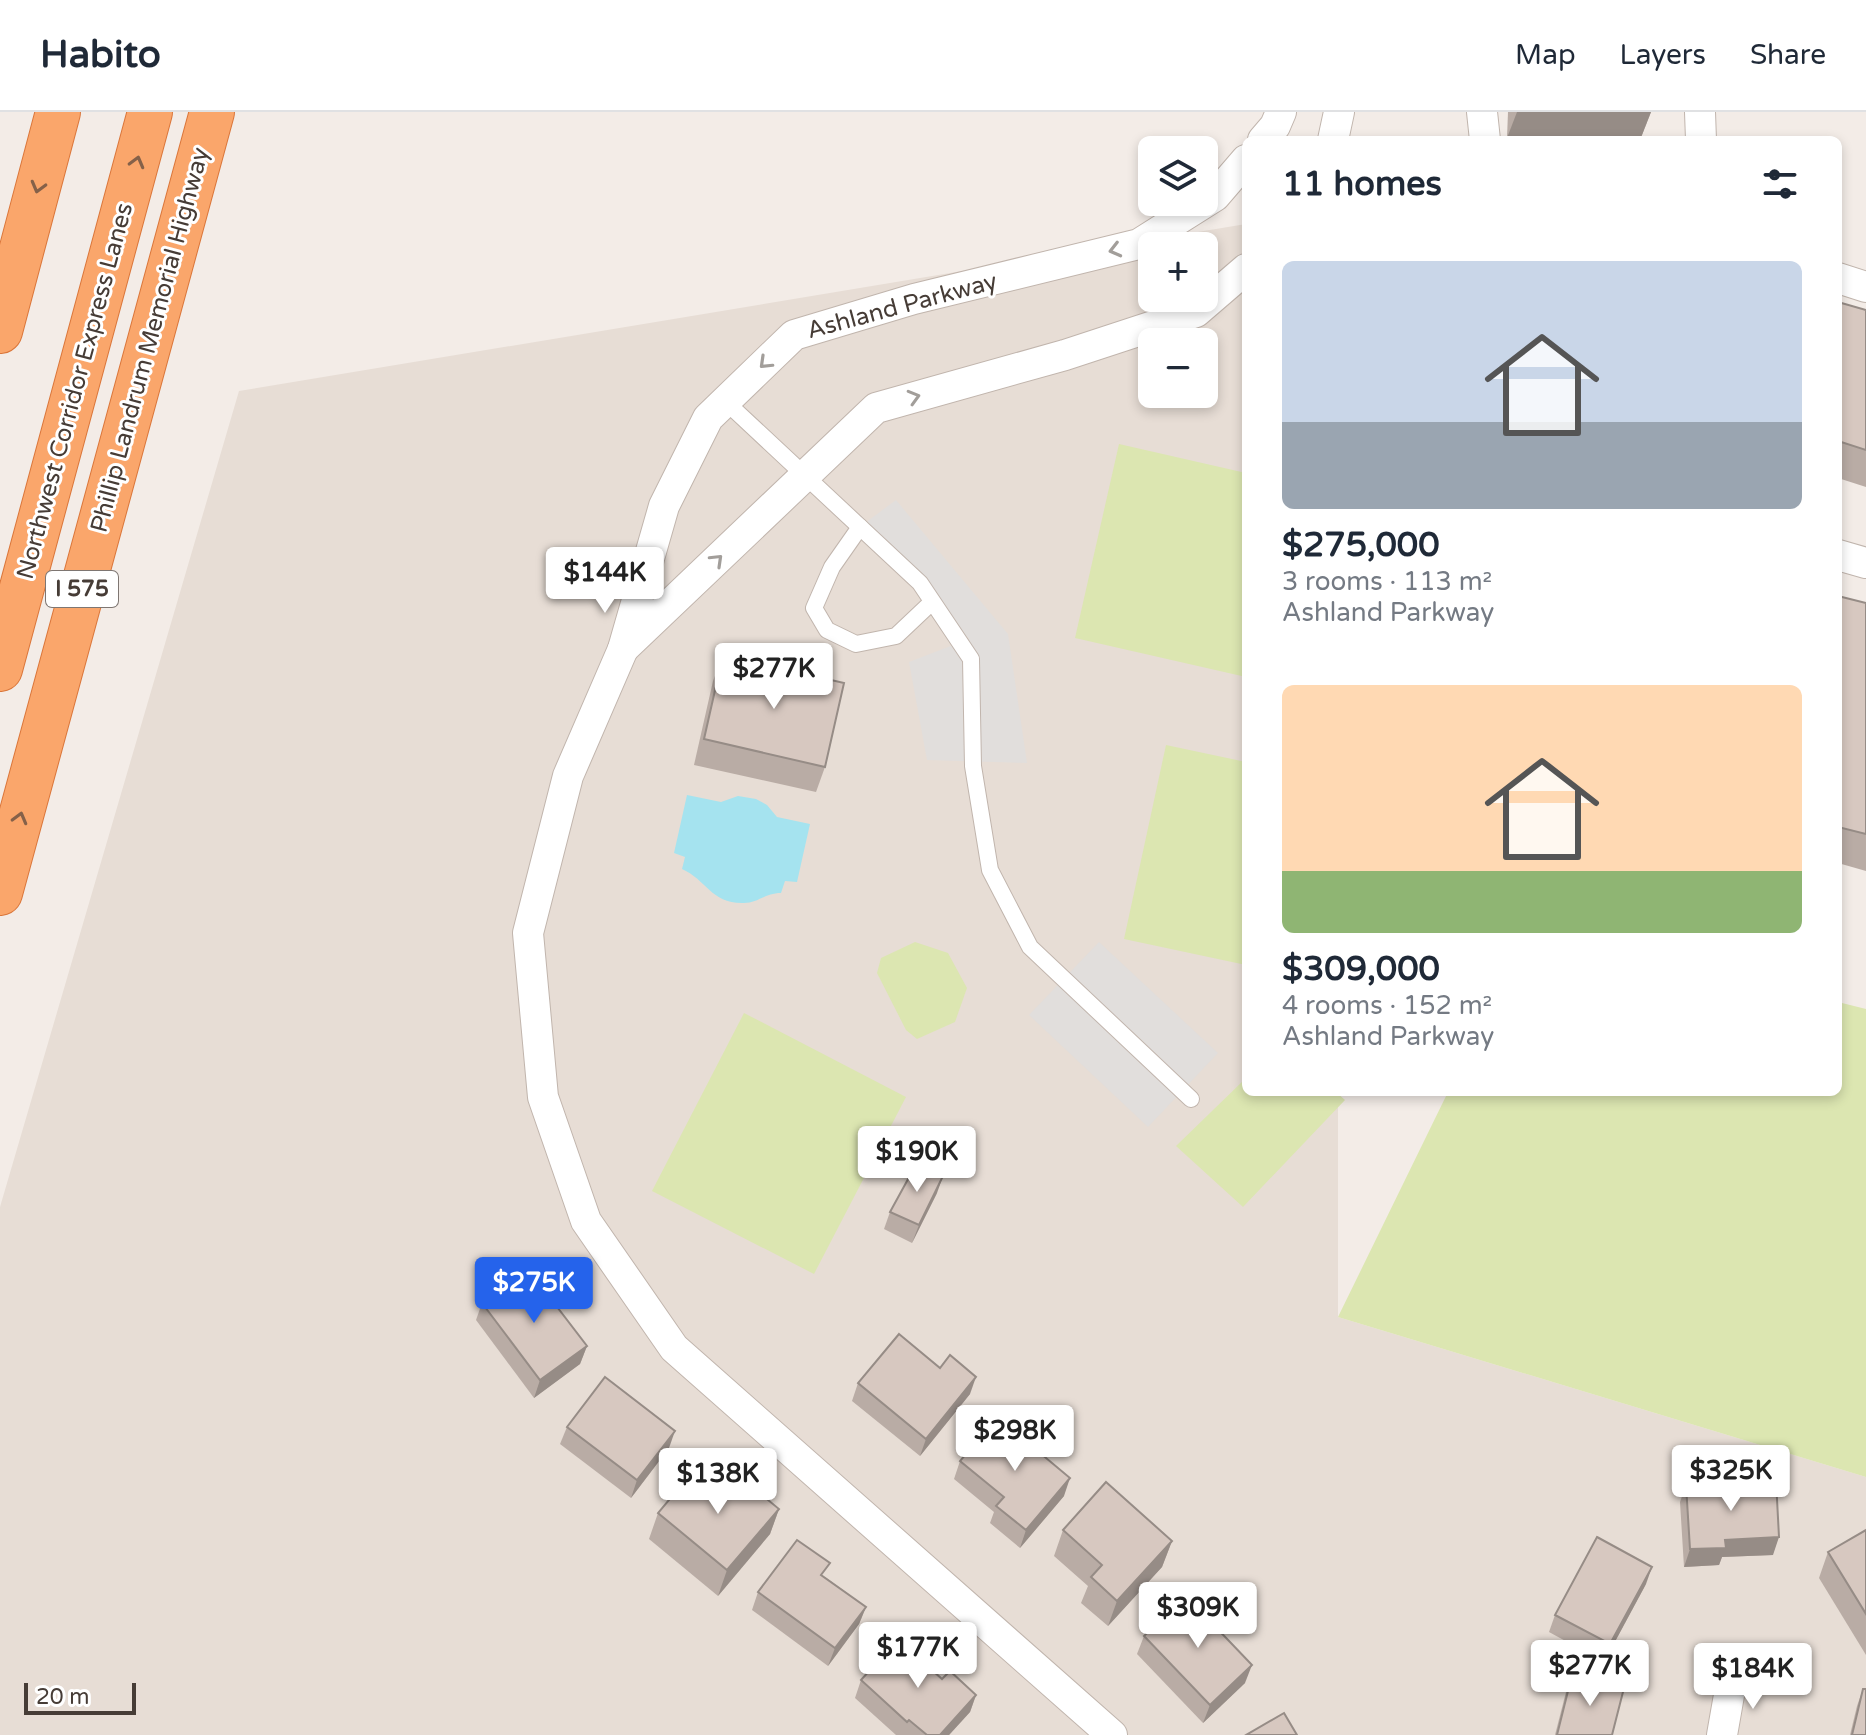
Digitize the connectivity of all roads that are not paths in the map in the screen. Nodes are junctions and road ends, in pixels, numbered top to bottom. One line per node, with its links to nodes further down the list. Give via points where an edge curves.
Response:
1 (58, 112): 18 (highway, one-way to 18)
2 (150, 112): 26 (highway, Northwest Corridor Express Lanes, one-way to 2)
3 (212, 112): 16 (highway, Phillip Landrum Memorial Highway / I 575)
4 (238, 112): 16 (highway)
5 (1281, 112): 9 (street)
6 (1339, 112): 10 (street)
7 (1482, 112): 11 (street)
8 (1700, 112): 12 (street)
9 (1266, 136)
10 (1334, 136)
11 (1485, 136)
12 (1701, 136)
13 (1242, 165): 19 (street, Ashland Parkway, one-way to 19, via 1215,196 1139,244 914,299 794,335)
14 (1242, 272): 20 (street, Ashland Parkway, one-way to 14, via 876,408 1196,312)
15 (1842, 279): 17 (street)
16 (165, 286): 27 (highway, Phillip Landrum Memorial Highway / I 575, one-way to 16)
17 (1866, 287)
18 (0, 331)
19 (725, 401): 20 (lane); 25 (street, Ashland Parkway, via 708,418 664,506)
20 (805, 475): 21 (lane); 25 (street, Ashland Parkway, one-way to 20)
21 (860, 527): 24 (lane, via 920,583); 24 (lane, via 832,567 814,608 827,630 856,644 896,636)
22 (1842, 556): 23 (street)
23 (1866, 563)
24 (932, 602): 28 (lane, via 971,659 973,766 990,870 1023,934 1030,947)
25 (623, 649): 30 (street, Ashland Parkway, via 568,776 528,933 543,1097 586,1221 674,1348)
26 (0, 669)
27 (0, 893)
28 (1191, 1099)
29 (1732, 1678): 31 (street)
30 (1112, 1735)
31 (1722, 1735)

